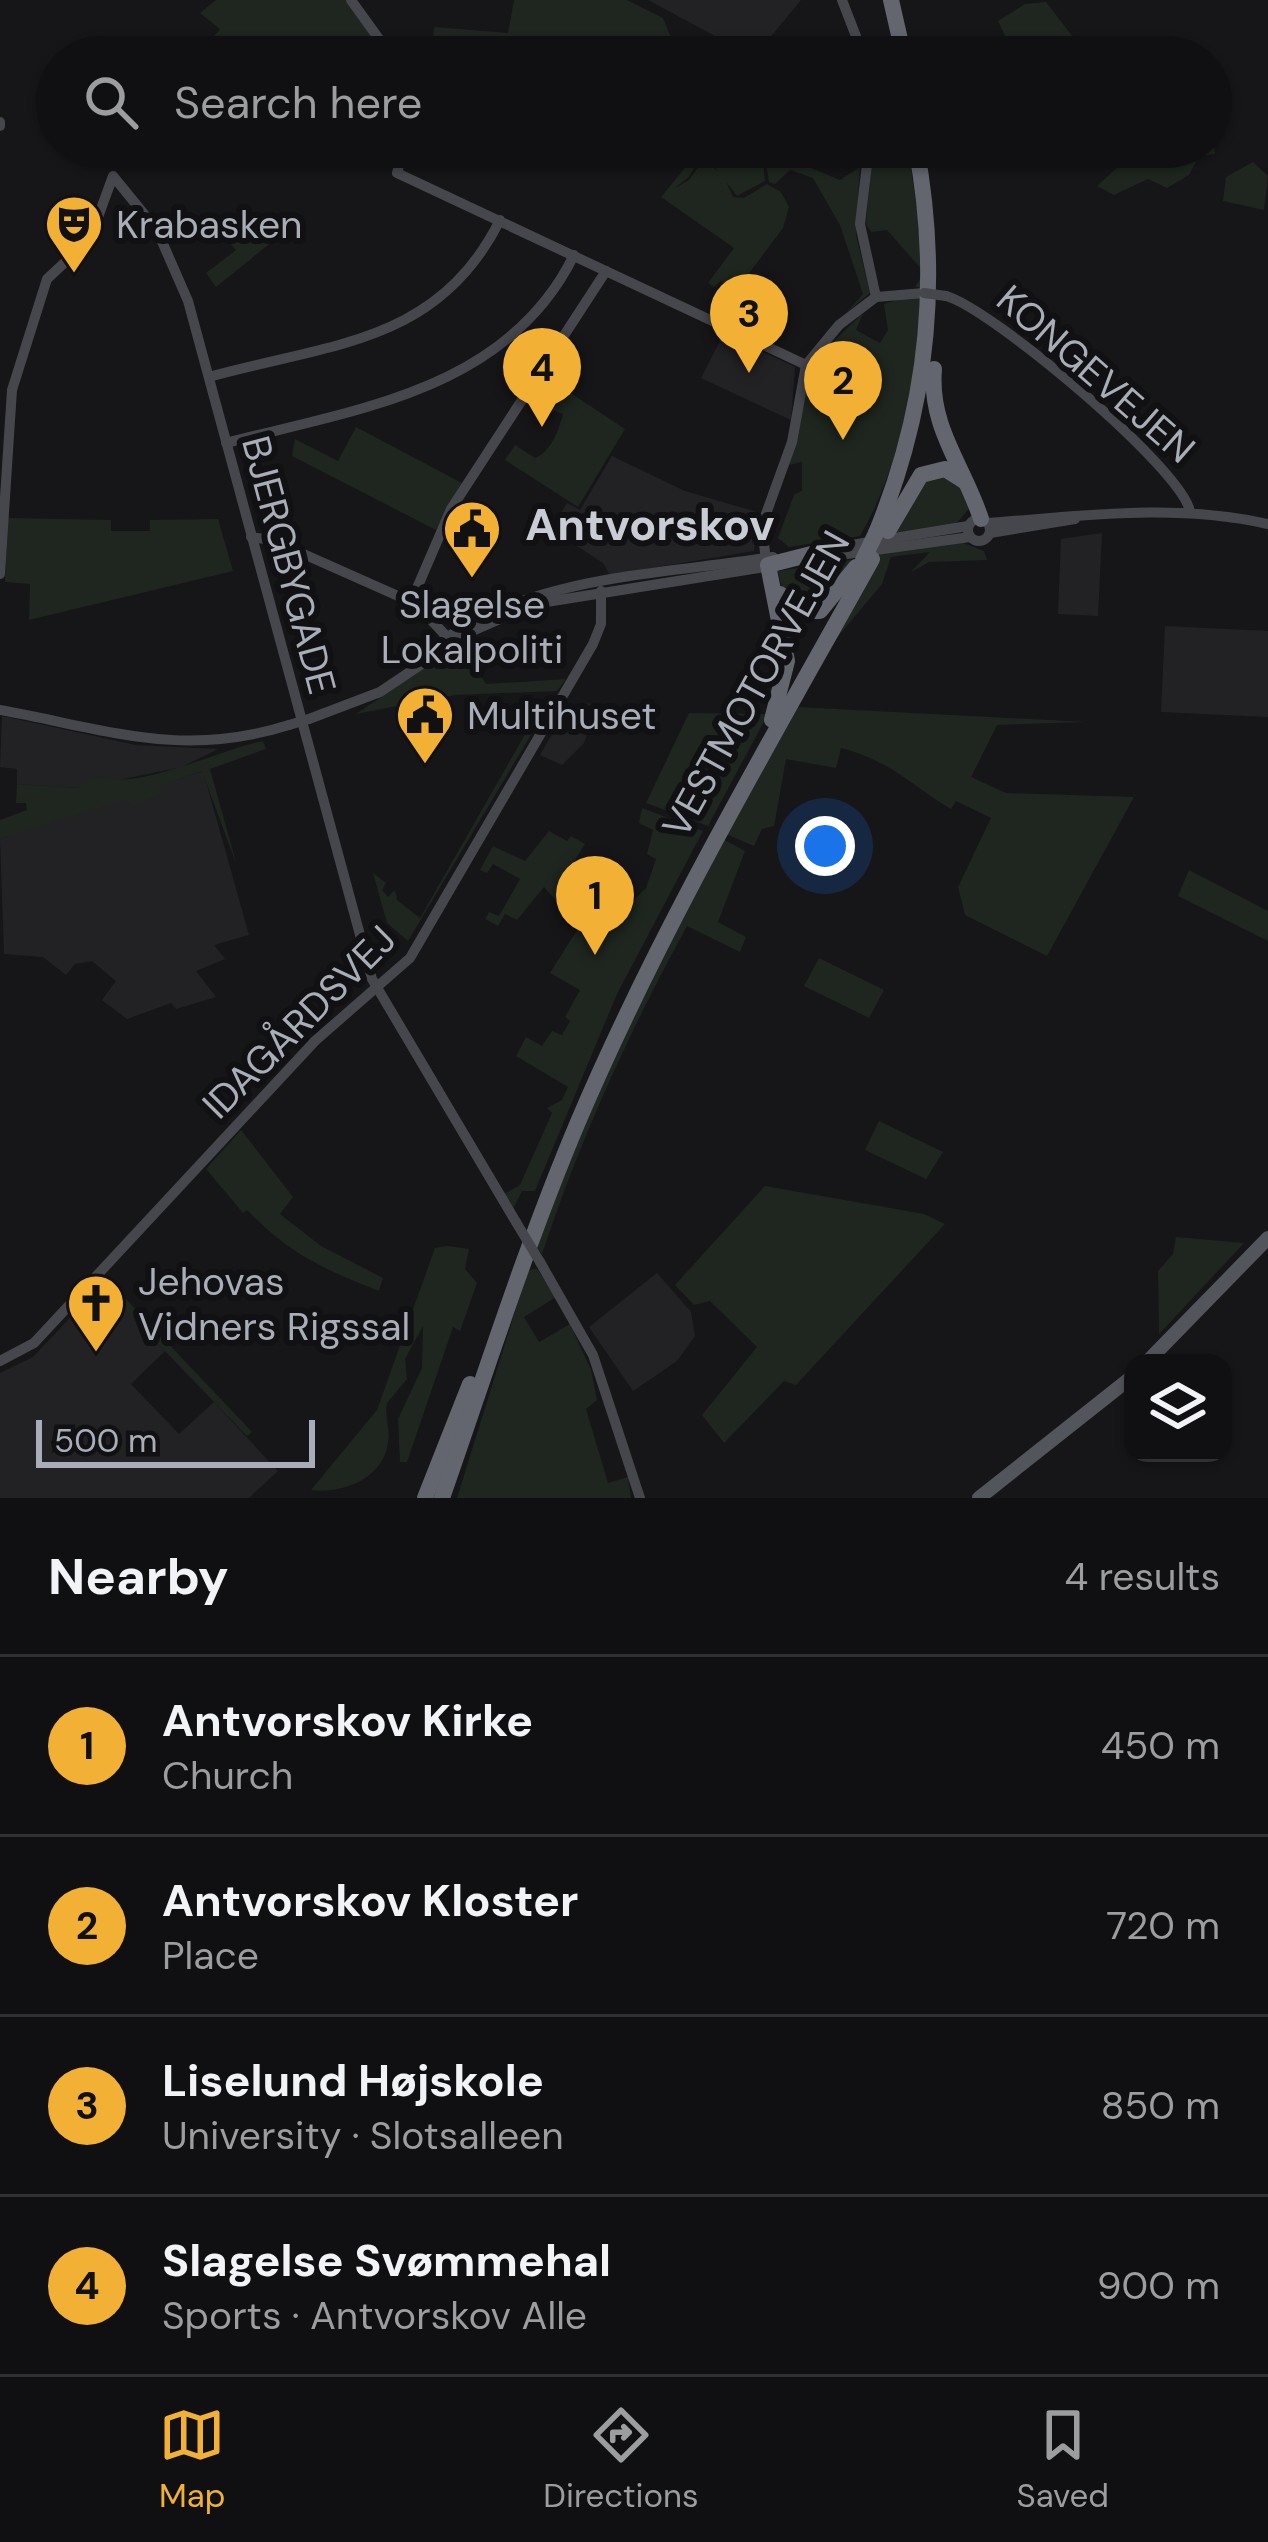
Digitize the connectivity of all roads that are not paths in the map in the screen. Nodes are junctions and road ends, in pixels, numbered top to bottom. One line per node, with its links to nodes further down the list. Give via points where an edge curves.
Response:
1 (351, 0): 4 (street)
2 (842, 0): 5 (street)
3 (888, 0): 6 (highway)
4 (377, 36)
5 (856, 36)
6 (896, 36)
7 (398, 168): 11 (street)
8 (867, 168): 14 (street, via 860,224)
9 (922, 168): 22 (highway, VESTMOTORVEJEN, via 928,332 913,428)
10 (923, 168): 15 (highway, VESTMOTORVEJEN, via 937,252)
11 (500, 220): 12 (street); 17 (street, via 469,274 425,312)
12 (574, 256): 13 (street); 18 (street, via 529,322 467,369 420,391)
13 (606, 271): 16 (street); 29 (street, via 451,509)
14 (876, 297): 16 (street); 19 (street, KONGEVEJEN, bridge, via 946,296 996,321 1172,476)
15 (936, 328): 21 (highway, via 935,418 974,493); 22 (highway, VESTMOTORVEJEN, via 920,425)
16 (806, 365): 26 (street, via 792,442 765,515)
17 (208, 376): 18 (street, BJERGBYGADE); 27 (street, BJERGBYGADE, via 170,253 113,176 90,238 47,279 10,395)
18 (226, 443): 23 (street, BJERGBYGADE)
19 (1190, 512): 20 (street); 21 (street)
20 (1268, 524)
21 (978, 526): 22 (highway, via 964,481 935,469 914,483); 24 (street); 26 (street)
22 (881, 533): 25 (highway, VESTMOTORVEJEN, bridge)
23 (250, 537): 29 (street); 34 (street, BJERGBYGADE)
24 (835, 548): 26 (highway)
25 (867, 559): 26 (highway, via 820,610 803,613 789,606); 33 (highway, VESTMOTORVEJEN); 41 (highway, VESTMOTORVEJEN, via 674,917 577,1124)
26 (770, 562): 28 (street); 28 (street); 33 (highway, via 788,661)
27 (0, 574)
28 (598, 589): 30 (street, via 510,604); 34 (street, IDAGÅRDSVEJ, via 598,634 416,950)
29 (411, 602): 30 (street)
30 (450, 640): 32 (street, bridge, via 394,684 349,705 234,740 183,744)
31 (0, 706): 32 (street); 32 (street)
32 (74, 724)
33 (757, 754): 36 (highway, VESTMOTORVEJEN, via 603,1047)
34 (374, 986): 38 (street, IDAGÅRDSVEJ, via 34,1343); 42 (street, BJERGBYGADE, bridge, via 593,1355)
35 (1268, 1238): 37 (main road)
36 (491, 1334): 40 (highway); 41 (highway, VESTMOTORVEJEN)
37 (1155, 1354)
38 (0, 1361)
39 (1124, 1383): 43 (main road)
40 (425, 1498)
41 (443, 1498)
42 (640, 1498)
43 (979, 1498)

